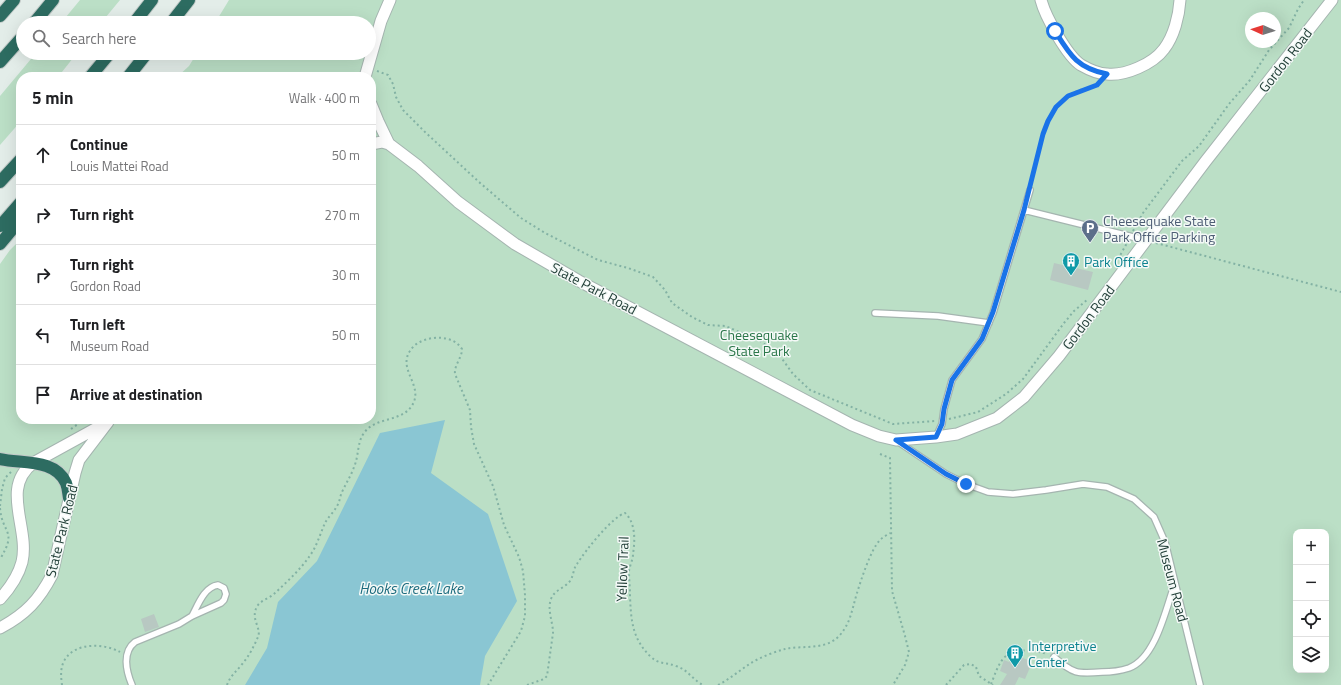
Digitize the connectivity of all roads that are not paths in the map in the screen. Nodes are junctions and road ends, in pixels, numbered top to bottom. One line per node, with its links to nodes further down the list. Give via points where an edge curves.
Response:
1 (14, 0): 9 (highway)
2 (53, 0): 10 (highway)
3 (152, 0): 11 (highway)
4 (189, 0): 12 (highway)
5 (390, 0): 13 (street)
6 (1042, 0): 7 (street, via 1043,7 1067,50 1080,64 1107,74 1119,73 1151,62 1164,49 1180,12)
7 (1180, 0)
8 (1332, 0): 32 (street, Gordon Road)
9 (0, 16)
10 (40, 16)
11 (139, 16)
12 (176, 16)
13 (376, 38)
14 (16, 44): 18 (highway)
15 (104, 60): 19 (highway)
16 (142, 60): 20 (highway)
17 (370, 60): 21 (street)
18 (0, 62)
19 (94, 72)
20 (132, 72)
21 (366, 72)
22 (376, 116): 24 (street, State Park Road)
23 (376, 143): 24 (street)
24 (389, 144): 36 (street, State Park Road, via 458,202 515,244)
25 (16, 164): 26 (highway)
26 (0, 182)
27 (1030, 190): 29 (lane)
28 (16, 208): 31 (highway)
29 (1024, 210): 32 (lane); 35 (lane)
30 (16, 225): 33 (highway)
31 (0, 226)
32 (1146, 240): 39 (street, Gordon Road, via 1059,356 1024,397 997,418 957,434)
33 (0, 244)
34 (875, 313): 35 (lane, via 938,316)
35 (989, 323): 39 (lane, via 982,339 952,380)
36 (816, 406): 40 (street, Gordon Road, via 859,428)
37 (100, 424): 42 (street, State Park Road)
38 (104, 424): 43 (street, State Park Road, via 79,460)
39 (936, 437): 40 (street, Gordon Road)
40 (896, 440): 44 (lane, Museum Road, via 946,474 988,492 1013,494 1083,484 1107,487 1134,499 1154,516 1165,542)
41 (0, 458): 42 (highway)
42 (34, 463): 43 (highway, via 47,466 62,477); 45 (street, State Park Road, via 25,470 16,495 23,536 22,561 13,584)
43 (69, 498): 47 (street, State Park Road, via 52,575 45,589 25,612)
44 (1175, 583): 48 (lane, via 1148,653 1130,668 1119,671 1073,672); 50 (lane, Museum Road)
45 (0, 599)
46 (192, 616): 46 (lane, via 221,603 226,594 224,588 218,585 209,588); 49 (lane, via 135,642 128,650 126,657)
47 (0, 628)
48 (1054, 657)
49 (132, 685)
50 (1200, 685)

